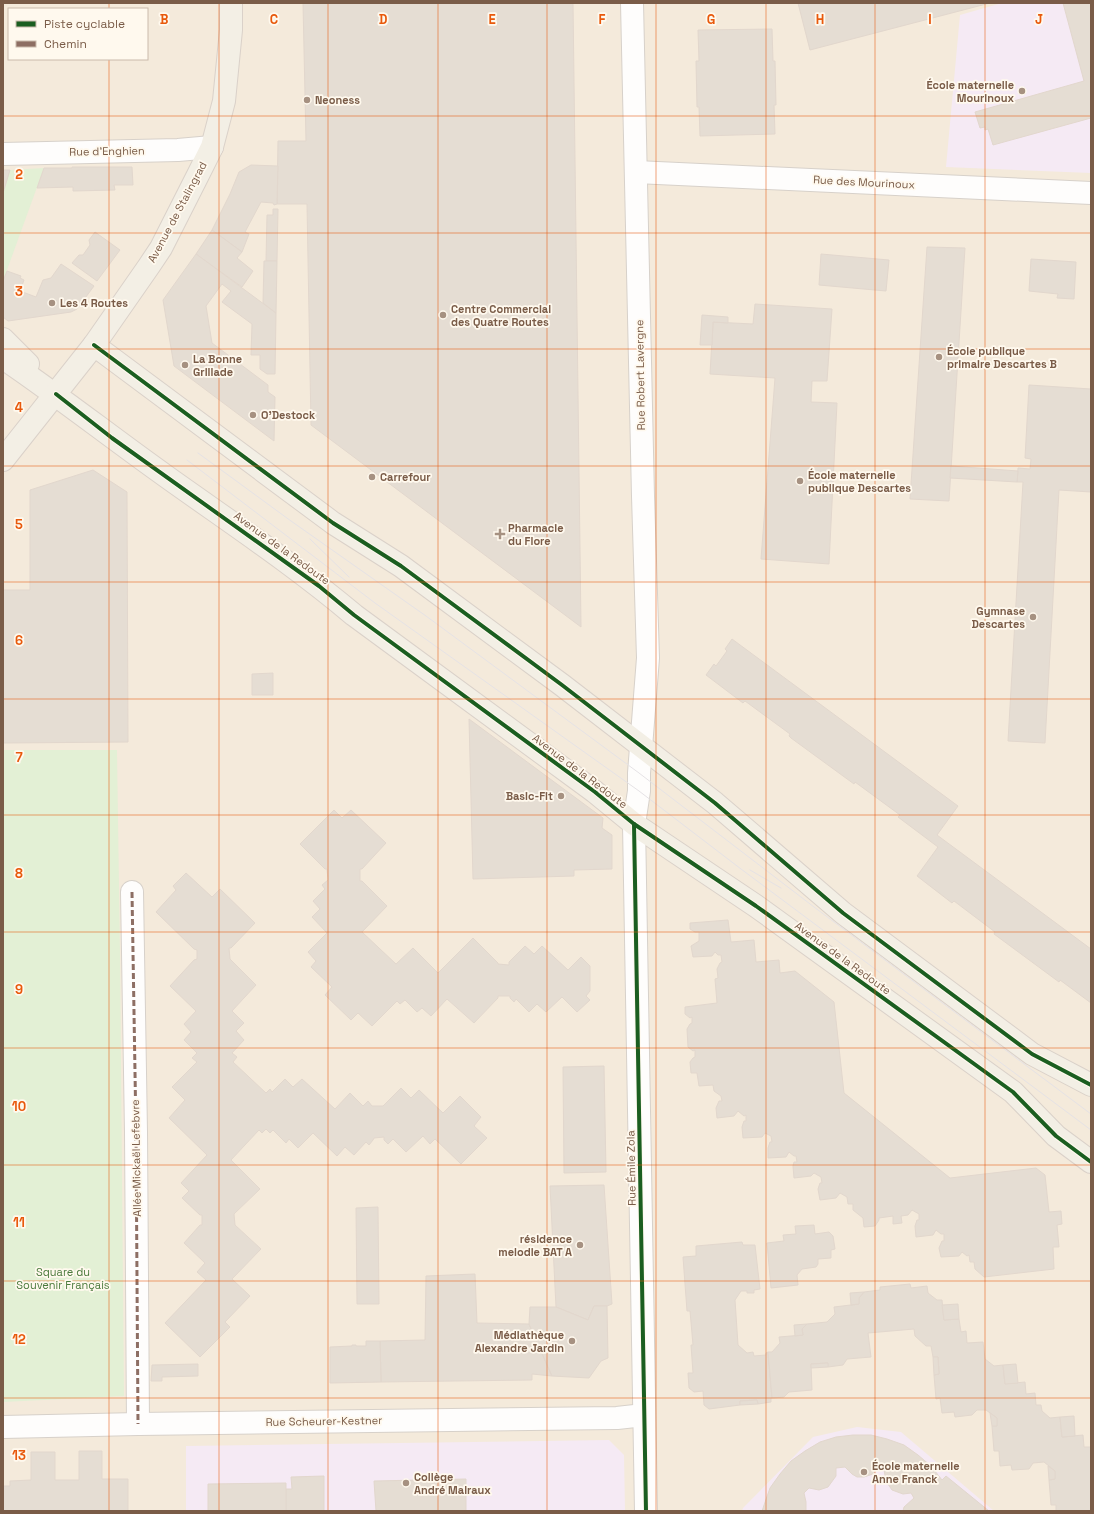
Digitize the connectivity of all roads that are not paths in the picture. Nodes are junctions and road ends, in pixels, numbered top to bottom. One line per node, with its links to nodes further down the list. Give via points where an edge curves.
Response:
1 (230, 3): 3 (main road, Avenue de Stalingrad, via 231,30 224,101)
2 (632, 3): 5 (street, Rue Robert Lavergne)
3 (212, 147): 4 (street, Rue d'Enghien); 8 (main road, Avenue de Stalingrad, via 161,248)
4 (3, 154)
5 (636, 172): 6 (street, Rue des Mourinoux); 12 (street, Rue Robert Lavergne, via 648,658)
6 (1091, 193)
7 (3, 339): 10 (main road)
8 (94, 345): 10 (main road, Avenue de Stalingrad); 12 (main road, via 333,523 419,579)
9 (3, 358): 10 (main road)
10 (56, 394): 11 (main road, Avenue de Stalingrad); 13 (main road, Avenue de la Redoute, via 112,438 319,586 354,615 595,792)
11 (3, 460)
12 (641, 746): 13 (street, Rue Robert Lavergne, via 639,791); 15 (main road, via 715,803 843,913 1032,1054)
13 (634, 824): 16 (main road, Avenue de la Redoute, via 763,911 1013,1092 1056,1136); 17 (street, Rue Émile Zola)
14 (132, 892): 18 (street, Allée Mickaël Lefebvre)
15 (1091, 1085)
16 (1091, 1162)
17 (644, 1415): 18 (street, Rue Scheurer-Kestner, via 617,1418); 20 (street, Rue Émile Zola)
18 (138, 1424): 19 (street, Rue Scheurer-Kestner)
19 (3, 1427)
20 (646, 1511)

